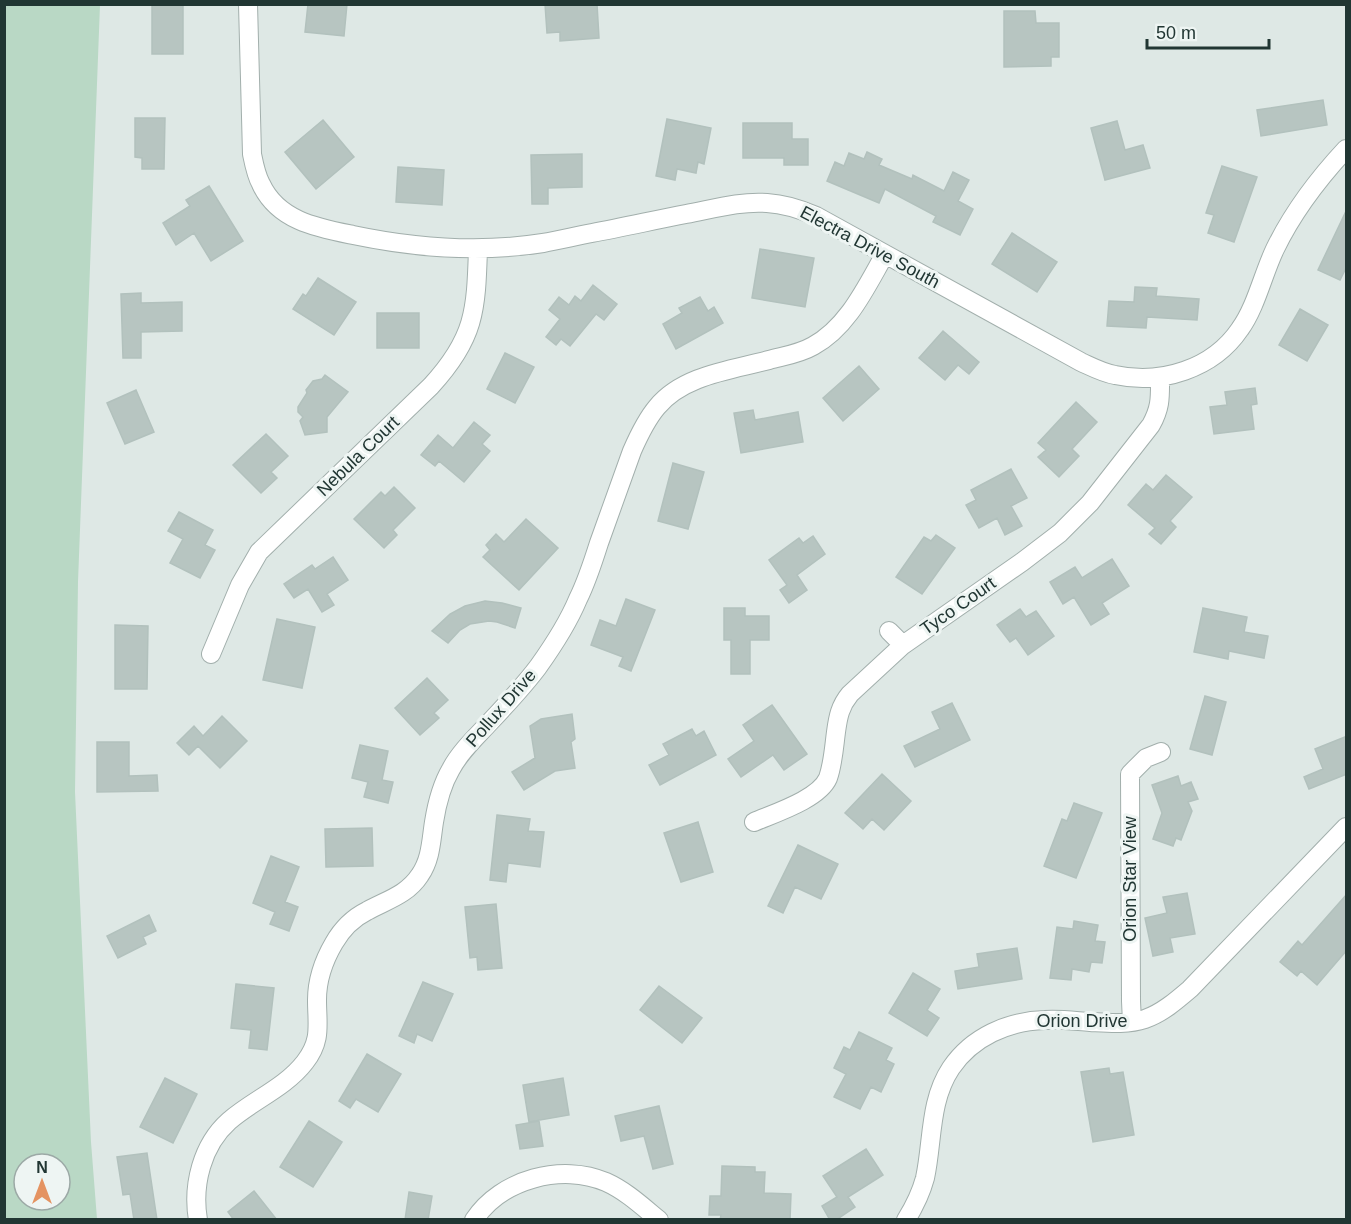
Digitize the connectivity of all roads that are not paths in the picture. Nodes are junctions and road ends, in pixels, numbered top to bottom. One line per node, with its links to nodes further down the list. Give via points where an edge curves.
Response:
1 (247, 11): 3 (street, Electra Drive South, via 252,154 261,186 276,204 297,220 320,229 394,243)
2 (1347, 148): 5 (street, Electra Drive South, via 1289,223 1241,328 1212,357 1178,374)
3 (478, 249): 4 (street, Electra Drive South, via 544,243 734,205 768,203 801,209); 8 (street, Nebula Court, via 471,323 454,360 259,552 240,585)
4 (885, 254): 5 (street, Electra Drive South, via 1080,362 1113,375); 13 (street, Pollux Drive, via 842,323 814,346 683,386 658,405 648,419 632,451 585,584 566,623 518,692 452,766 443,784 429,856 420,876 411,887 355,918 336,939 322,969 314,1047 296,1073 219,1132 204,1157 196,1198)
5 (1160, 378): 7 (street, Tyco Court, via 1161,401 1151,425 1076,518 1022,562)
6 (889, 631): 7 (street)
7 (903, 645): 10 (street, Tyco Court, via 843,702 827,780 808,798)
8 (211, 654)
9 (1161, 752): 12 (street, Orion Star View, via 1146,758 1130,774)
10 (754, 822)
11 (1347, 827): 12 (street, Orion Drive, via 1190,989 1158,1013)
12 (1132, 1022): 16 (street, Orion Drive, via 1026,1022 977,1041 943,1082 933,1116 925,1178)
13 (198, 1220)
14 (474, 1220): 15 (street, via 492,1200 523,1181 565,1174 605,1181)
15 (659, 1220)
16 (906, 1220)

